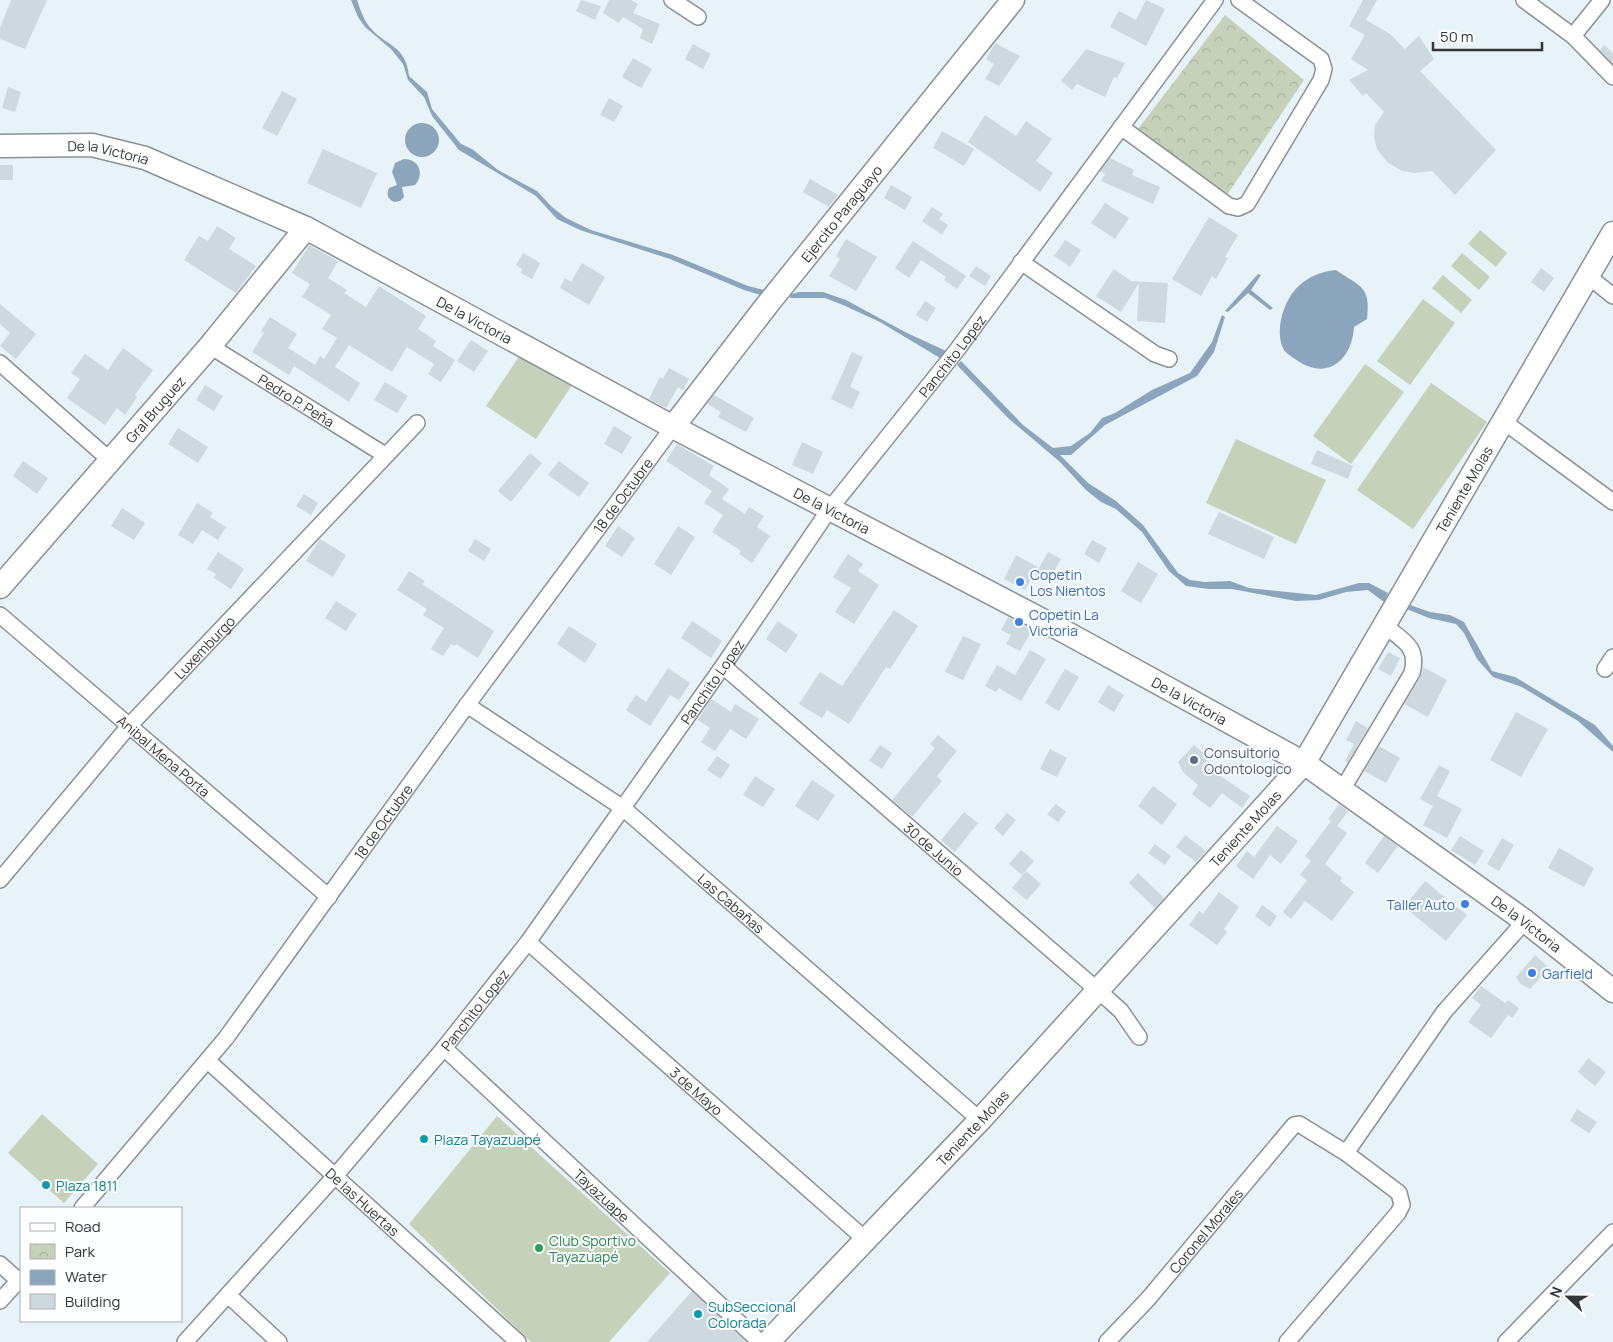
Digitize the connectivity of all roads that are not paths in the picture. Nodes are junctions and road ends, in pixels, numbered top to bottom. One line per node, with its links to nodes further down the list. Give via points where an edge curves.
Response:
1 (672, 0): 7 (street)
2 (1013, 0): 22 (street, Ejercito Paraguayo)
3 (1215, 0): 10 (street, Panchito Lopez)
4 (1239, 0): 10 (street, via 1322,59 1324,69 1321,80 1247,204 1238,208 1229,206)
5 (1524, 0): 8 (street)
6 (1602, 0): 8 (street)
7 (698, 17)
8 (1573, 36): 9 (street)
9 (1613, 77)
10 (1121, 127): 14 (street, Panchito Lopez)
11 (0, 146): 12 (street, De la Victoria, via 92,145 145,158)
12 (306, 228): 17 (street, Gral Bruguez); 22 (street, De la Victoria)
13 (1613, 233): 15 (street, Teniente Molas)
14 (1021, 262): 18 (street, via 1155,354); 26 (street, Panchito Lopez, via 957,350)
15 (1588, 276): 16 (street); 20 (street, Teniente Molas)
16 (1613, 296)
17 (210, 346): 23 (street, Pedro P. Peña); 24 (street, Gral Bruguez)
18 (1169, 359)
19 (0, 363): 24 (street)
20 (1503, 421): 25 (street); 29 (street, Teniente Molas)
21 (417, 423): 23 (street, Luxemburgo)
22 (673, 427): 26 (street, De la Victoria); 31 (street, 18 de Octubre)
23 (385, 455): 32 (street, Luxemburgo)
24 (111, 461): 27 (street, Gral Bruguez)
25 (1613, 502)
26 (829, 510): 30 (street, Panchito Lopez); 33 (street, De la Victoria, via 1067,633)
27 (0, 587)
28 (0, 615): 32 (street, Anibal Mena Porta)
29 (1384, 625): 33 (street, Teniente Molas); 34 (street, via 1412,649 1416,660 1412,674)
30 (723, 666): 35 (street, Panchito Lopez); 41 (street, 30 de Junio)
31 (468, 704): 35 (street, Las Cabañas); 37 (street, 18 de Octubre)
32 (129, 726): 36 (street, Luxemburgo); 37 (street, Anibal Mena Porta)
33 (1304, 763): 34 (street, De la Victoria); 41 (street, Teniente Molas)
34 (1342, 790): 38 (street, De la Victoria)
35 (623, 808): 39 (street, Panchito Lopez); 45 (street, Las Cabañas)
36 (0, 880)
37 (329, 897): 44 (street, 18 de Octubre)
38 (1525, 921): 40 (street, De la Victoria); 46 (street, via 1444,1012)
39 (528, 942): 43 (street, Panchito Lopez); 50 (street, 3 de Mayo)
40 (1613, 991)
41 (1096, 992): 42 (street, 30 de Junio, via 1121,1011); 45 (street, Teniente Molas)
42 (1139, 1037)
43 (444, 1048): 47 (street, Panchito Lopez); 58 (street, Tayazuape)
44 (208, 1061): 47 (street, De las Huertas); 48 (street, 18 de Octubre)
45 (980, 1120): 50 (street, Teniente Molas)
46 (1346, 1153): 60 (street, Coronel Morales, via 1305,1126 1294,1125 1148,1299); 61 (street, via 1400,1193 1402,1205)
47 (336, 1175): 53 (street, Panchito Lopez); 57 (street, De las Huertas)
48 (83, 1207)
49 (1613, 1232): 62 (street)
50 (866, 1240): 59 (street, Teniente Molas)
51 (0, 1264): 52 (street)
52 (20, 1279): 54 (street)
53 (228, 1295): 55 (street, Panchito Lopez); 56 (street)
54 (0, 1301)
55 (185, 1342)
56 (280, 1342)
57 (518, 1342)
58 (760, 1342)
59 (768, 1342)
60 (1107, 1342)
61 (1287, 1342)
62 (1506, 1342)

